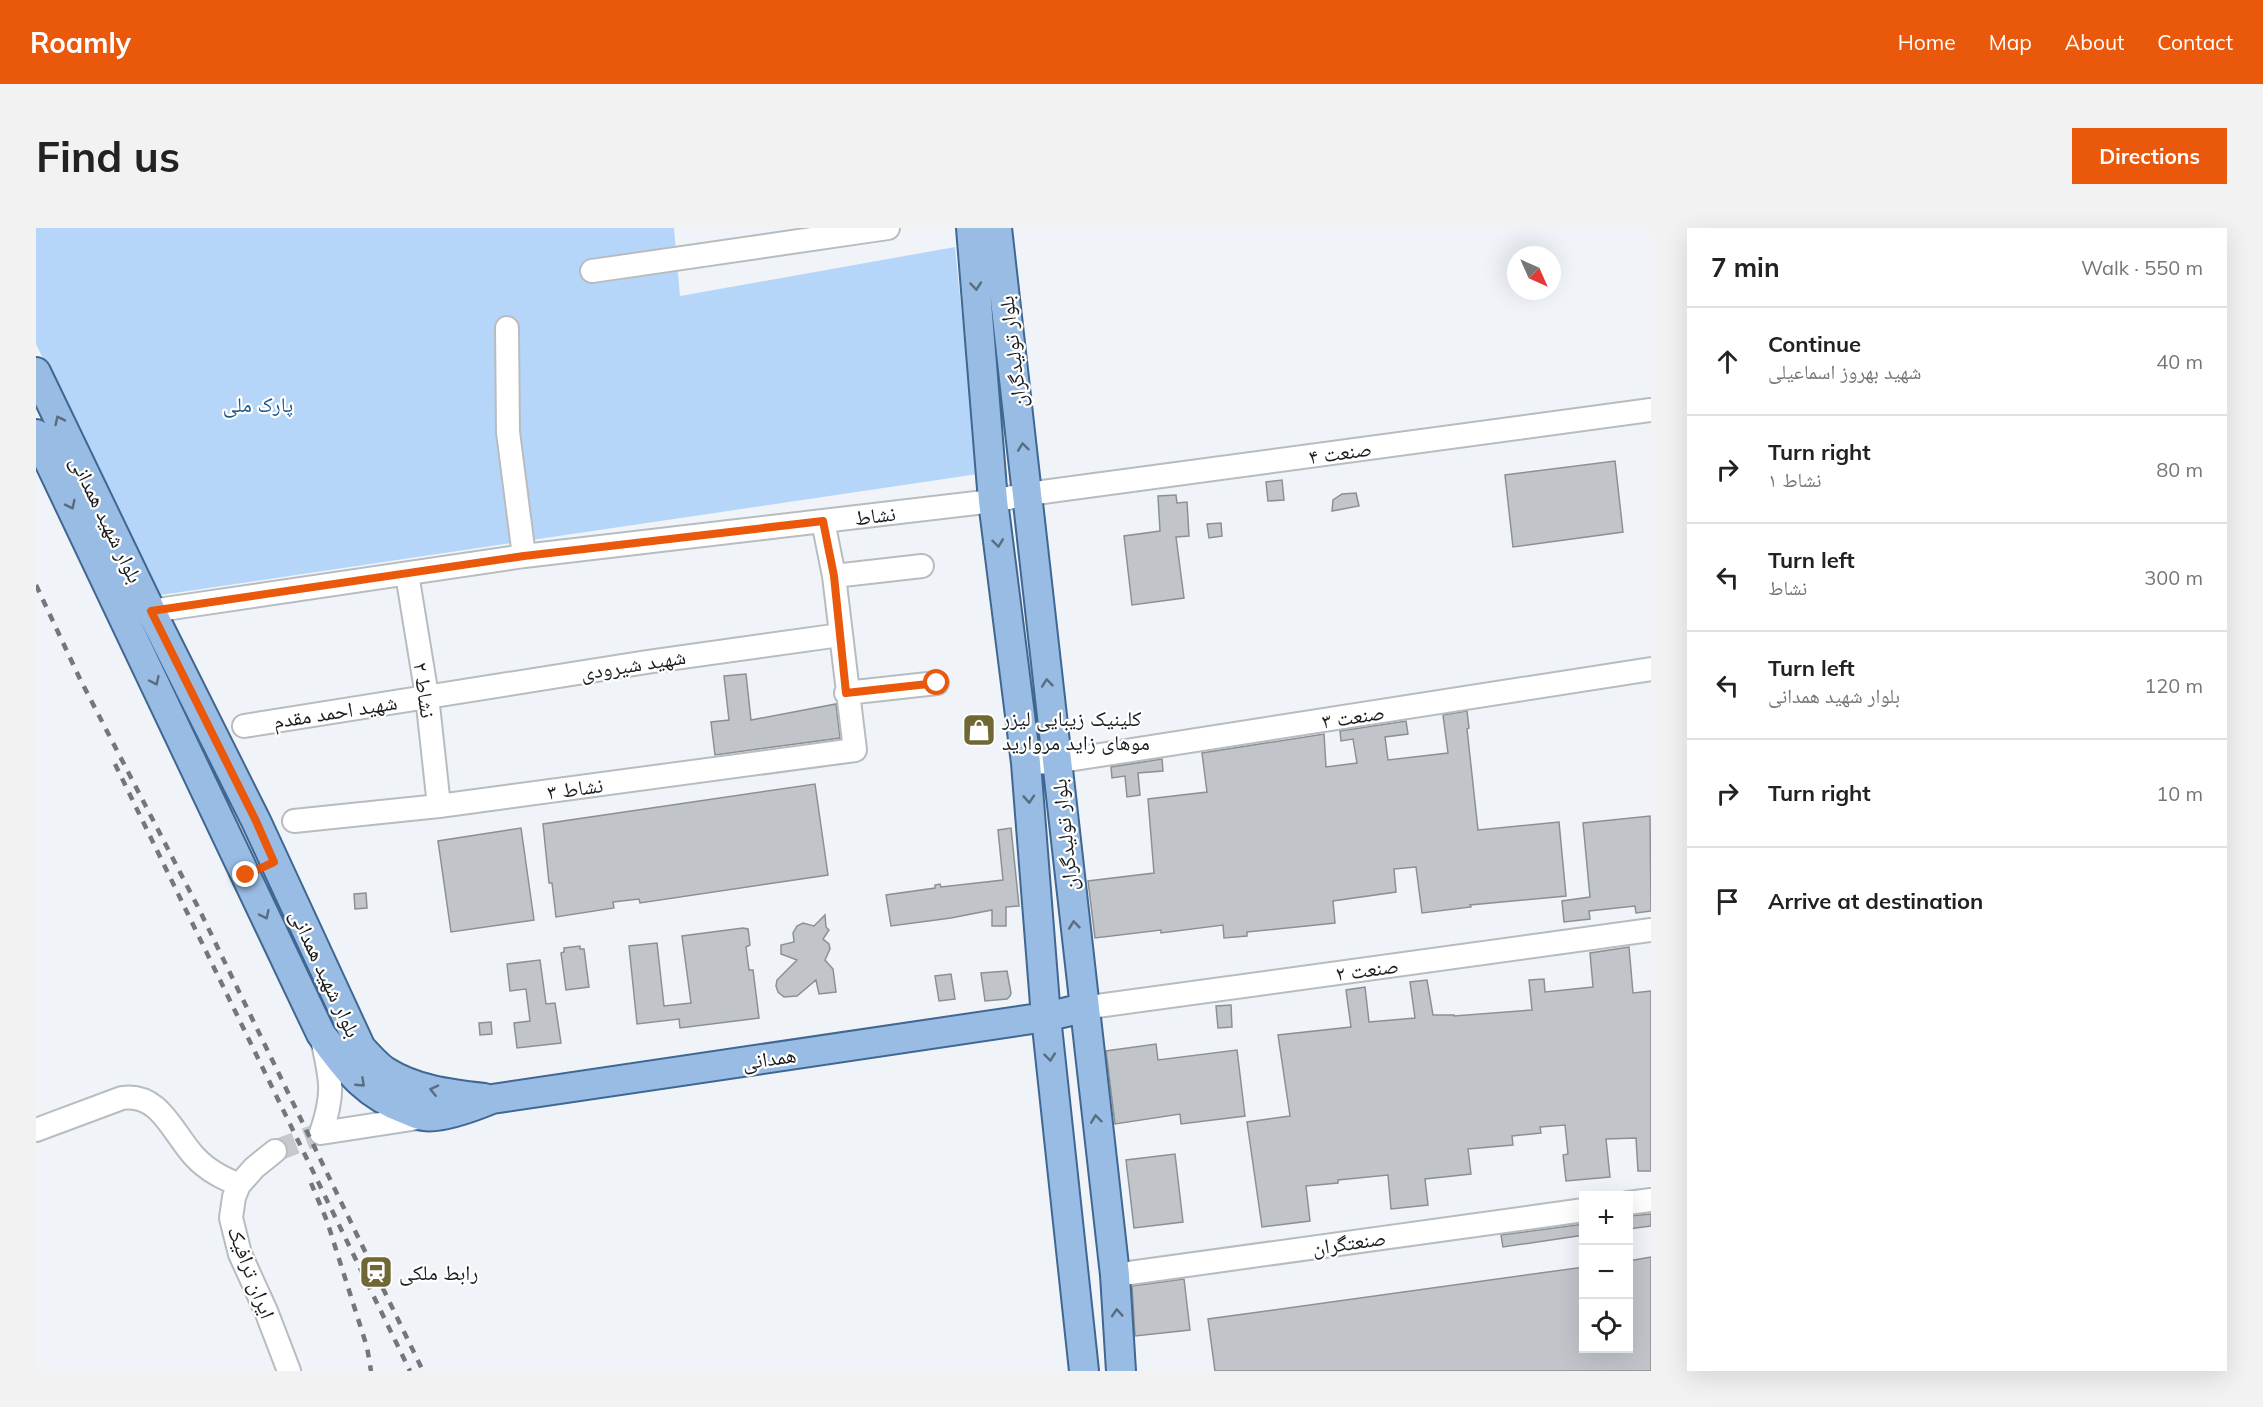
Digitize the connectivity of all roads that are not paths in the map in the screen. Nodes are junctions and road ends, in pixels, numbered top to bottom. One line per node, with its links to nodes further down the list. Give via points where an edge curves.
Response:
1 (888, 228): 4 (street)
2 (971, 228): 10 (main road, بلوار تولیدگران, one-way to 10)
3 (997, 228): 9 (main road, بلوار تولیدگران, one-way to 3)
4 (592, 271)
5 (507, 328): 12 (street, via 508,432)
6 (36, 372): 16 (main road, بلوار شهید همدانی, one-way to 6)
7 (1651, 410): 9 (street, صنعت ۴)
8 (36, 434): 28 (main road, بلوار شهید همدانی, one-way to 28)
9 (1028, 494): 10 (street, صنعت ۴); 23 (main road, بلوار تولیدگران, one-way to 9)
10 (993, 501): 11 (street, نشاط); 24 (main road, بلوار تولیدگران, one-way to 24)
11 (823, 521): 12 (street, نشاط); 15 (street)
12 (524, 556): 14 (street, نشاط)
13 (922, 567): 15 (street)
14 (407, 574): 16 (street, نشاط); 21 (street, نشاط ۲)
15 (834, 576): 17 (street)
16 (151, 611): 27 (main road, بلوار شهید همدانی)
17 (840, 635): 20 (street); 21 (street, شهید شیرودی)
18 (1651, 669): 23 (street, صنعت ۳)
19 (937, 683): 20 (street)
20 (846, 693): 25 (street, نشاط ۳, via 855,750)
21 (427, 696): 22 (street, شهید احمد مقدم); 25 (street, نشاط ۲)
22 (244, 726)
23 (1055, 762): 24 (street, صنعت ۳); 30 (main road, بلوار تولیدگران, one-way to 23)
24 (1026, 763): 31 (main road, بلوار تولیدگران, one-way to 31)
25 (440, 806): 26 (street, نشاط ۳)
26 (294, 821)
27 (274, 862): 28 (main road); 33 (main road, بلوار شهید همدانی, one-way to 27, via 411,1085 383,1070 361,1047)
28 (246, 875): 32 (main road, بلوار شهید همدانی, one-way to 32)
29 (1651, 930): 30 (street, صنعت ۲)
30 (1083, 1008): 31 (main road, همدانی); 41 (main road, بلوار تولیدگران, one-way to 30)
31 (1046, 1017): 33 (main road, همدانی); 43 (main road, بلوار تولیدگران, one-way to 43)
32 (321, 1034): 34 (main road, بلوار شهید همدانی, one-way to 34, via 367,1090); 34 (street, via 331,1081 329,1109 321,1133)
33 (492, 1100): 34 (main road)
34 (425, 1117)
35 (36, 1130): 37 (street, via 134,1096 158,1109 201,1163)
36 (275, 1151): 37 (street, ایران ترافیک)
37 (239, 1185): 42 (street, ایران ترافیک, via 231,1218 235,1237)
38 (1651, 1200): 39 (street)
39 (1633, 1202)
40 (1579, 1211): 41 (street, صنعتگران)
41 (1115, 1275): 44 (main road, بلوار تولیدگران, one-way to 41)
42 (289, 1371)
43 (1084, 1371)
44 (1121, 1371)

